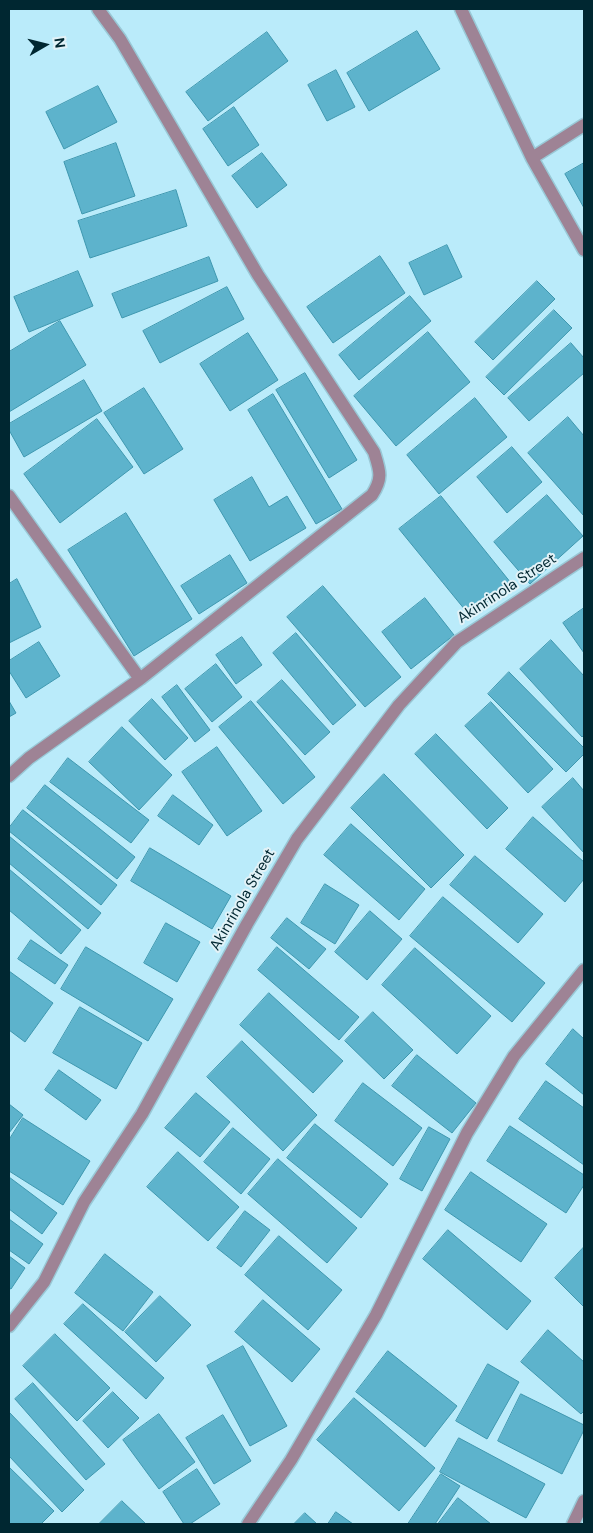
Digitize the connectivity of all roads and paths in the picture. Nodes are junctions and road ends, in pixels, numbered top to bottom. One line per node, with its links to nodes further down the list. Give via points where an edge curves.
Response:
1 (98, 9): 8 (street, via 120,39 258,275 374,452 380,470 379,483 372,495)
2 (461, 9): 4 (street)
3 (584, 125): 4 (street)
4 (532, 158): 5 (street)
5 (584, 250)
6 (9, 496): 8 (street)
7 (584, 558): 11 (street, Akinrinola Street, via 457,642 400,705 297,839 142,1114 84,1202 44,1282)
8 (140, 679): 9 (street, via 29,758)
9 (9, 776)
10 (584, 970): 13 (street, via 514,1056 490,1094 467,1133 376,1315 291,1460)
11 (9, 1326)
12 (584, 1501): 14 (street)
13 (248, 1524)
14 (573, 1524)

